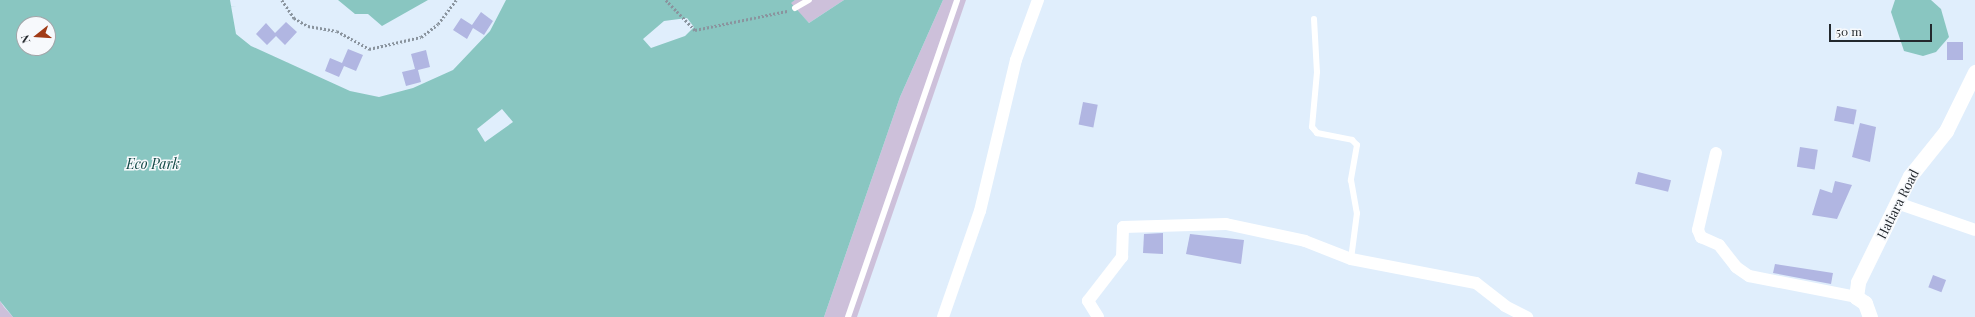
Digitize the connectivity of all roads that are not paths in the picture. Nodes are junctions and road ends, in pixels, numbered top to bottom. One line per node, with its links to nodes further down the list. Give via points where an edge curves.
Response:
1 (809, 0): 4 (lane)
2 (957, 0): 12 (lane)
3 (1038, 0): 13 (street, via 1016,60 980,211)
4 (795, 8)
5 (1314, 19): 10 (lane, via 1317,72 1312,127 1317,133 1352,140 1357,145 1351,180 1357,213)
6 (1975, 72): 8 (street, Hatiara Road, via 1946,131 1910,176)
7 (1716, 153): 11 (street, via 1698,230 1701,237 1719,245 1736,267 1749,276)
8 (1900, 204): 9 (street); 11 (street, Hatiara Road, via 1864,270)
9 (1975, 230)
10 (1351, 259): 14 (street, via 1306,241 1226,224 1125,225 1122,257 1088,301); 15 (street, via 1476,283 1505,306)
11 (1856, 297): 16 (street, via 1865,303)
12 (848, 317)
13 (943, 317)
14 (1098, 317)
15 (1527, 317)
16 (1870, 317)

